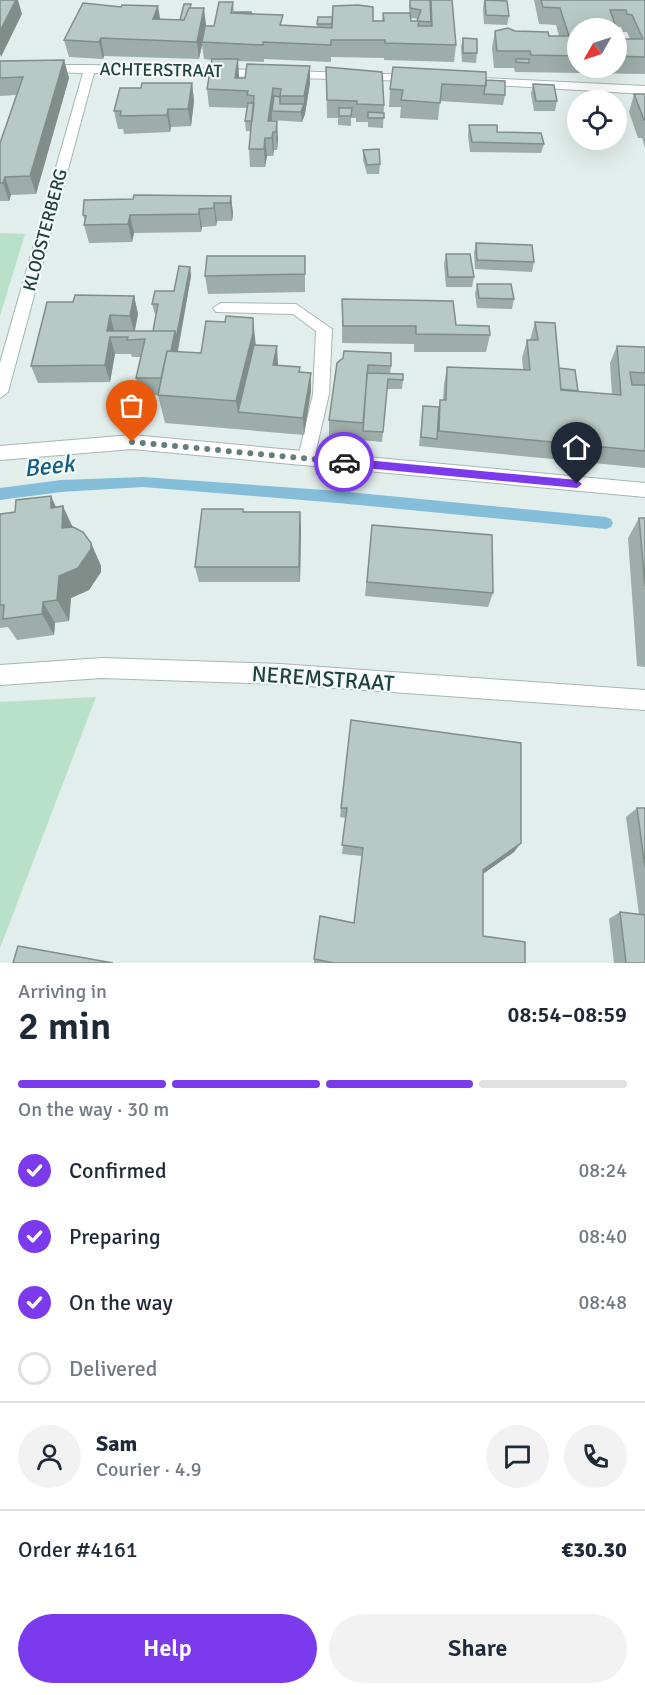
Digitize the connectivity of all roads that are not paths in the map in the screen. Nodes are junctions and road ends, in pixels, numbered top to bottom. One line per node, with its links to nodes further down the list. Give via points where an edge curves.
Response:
1 (0, 68): 2 (street, ACHTERSTRAAT)
2 (90, 68): 3 (street, ACHTERSTRAAT); 7 (street, KLOOSTERBERG)
3 (431, 79)
4 (467, 81): 5 (street)
5 (645, 90)
6 (221, 308): 9 (street, via 296,309 324,329 322,401)
7 (0, 392)
8 (0, 453): 9 (street, via 132,442)
9 (307, 458): 10 (street)
10 (645, 490)
11 (0, 675): 12 (street, NEREMSTRAAT, via 102,668 280,674)
12 (645, 700)

